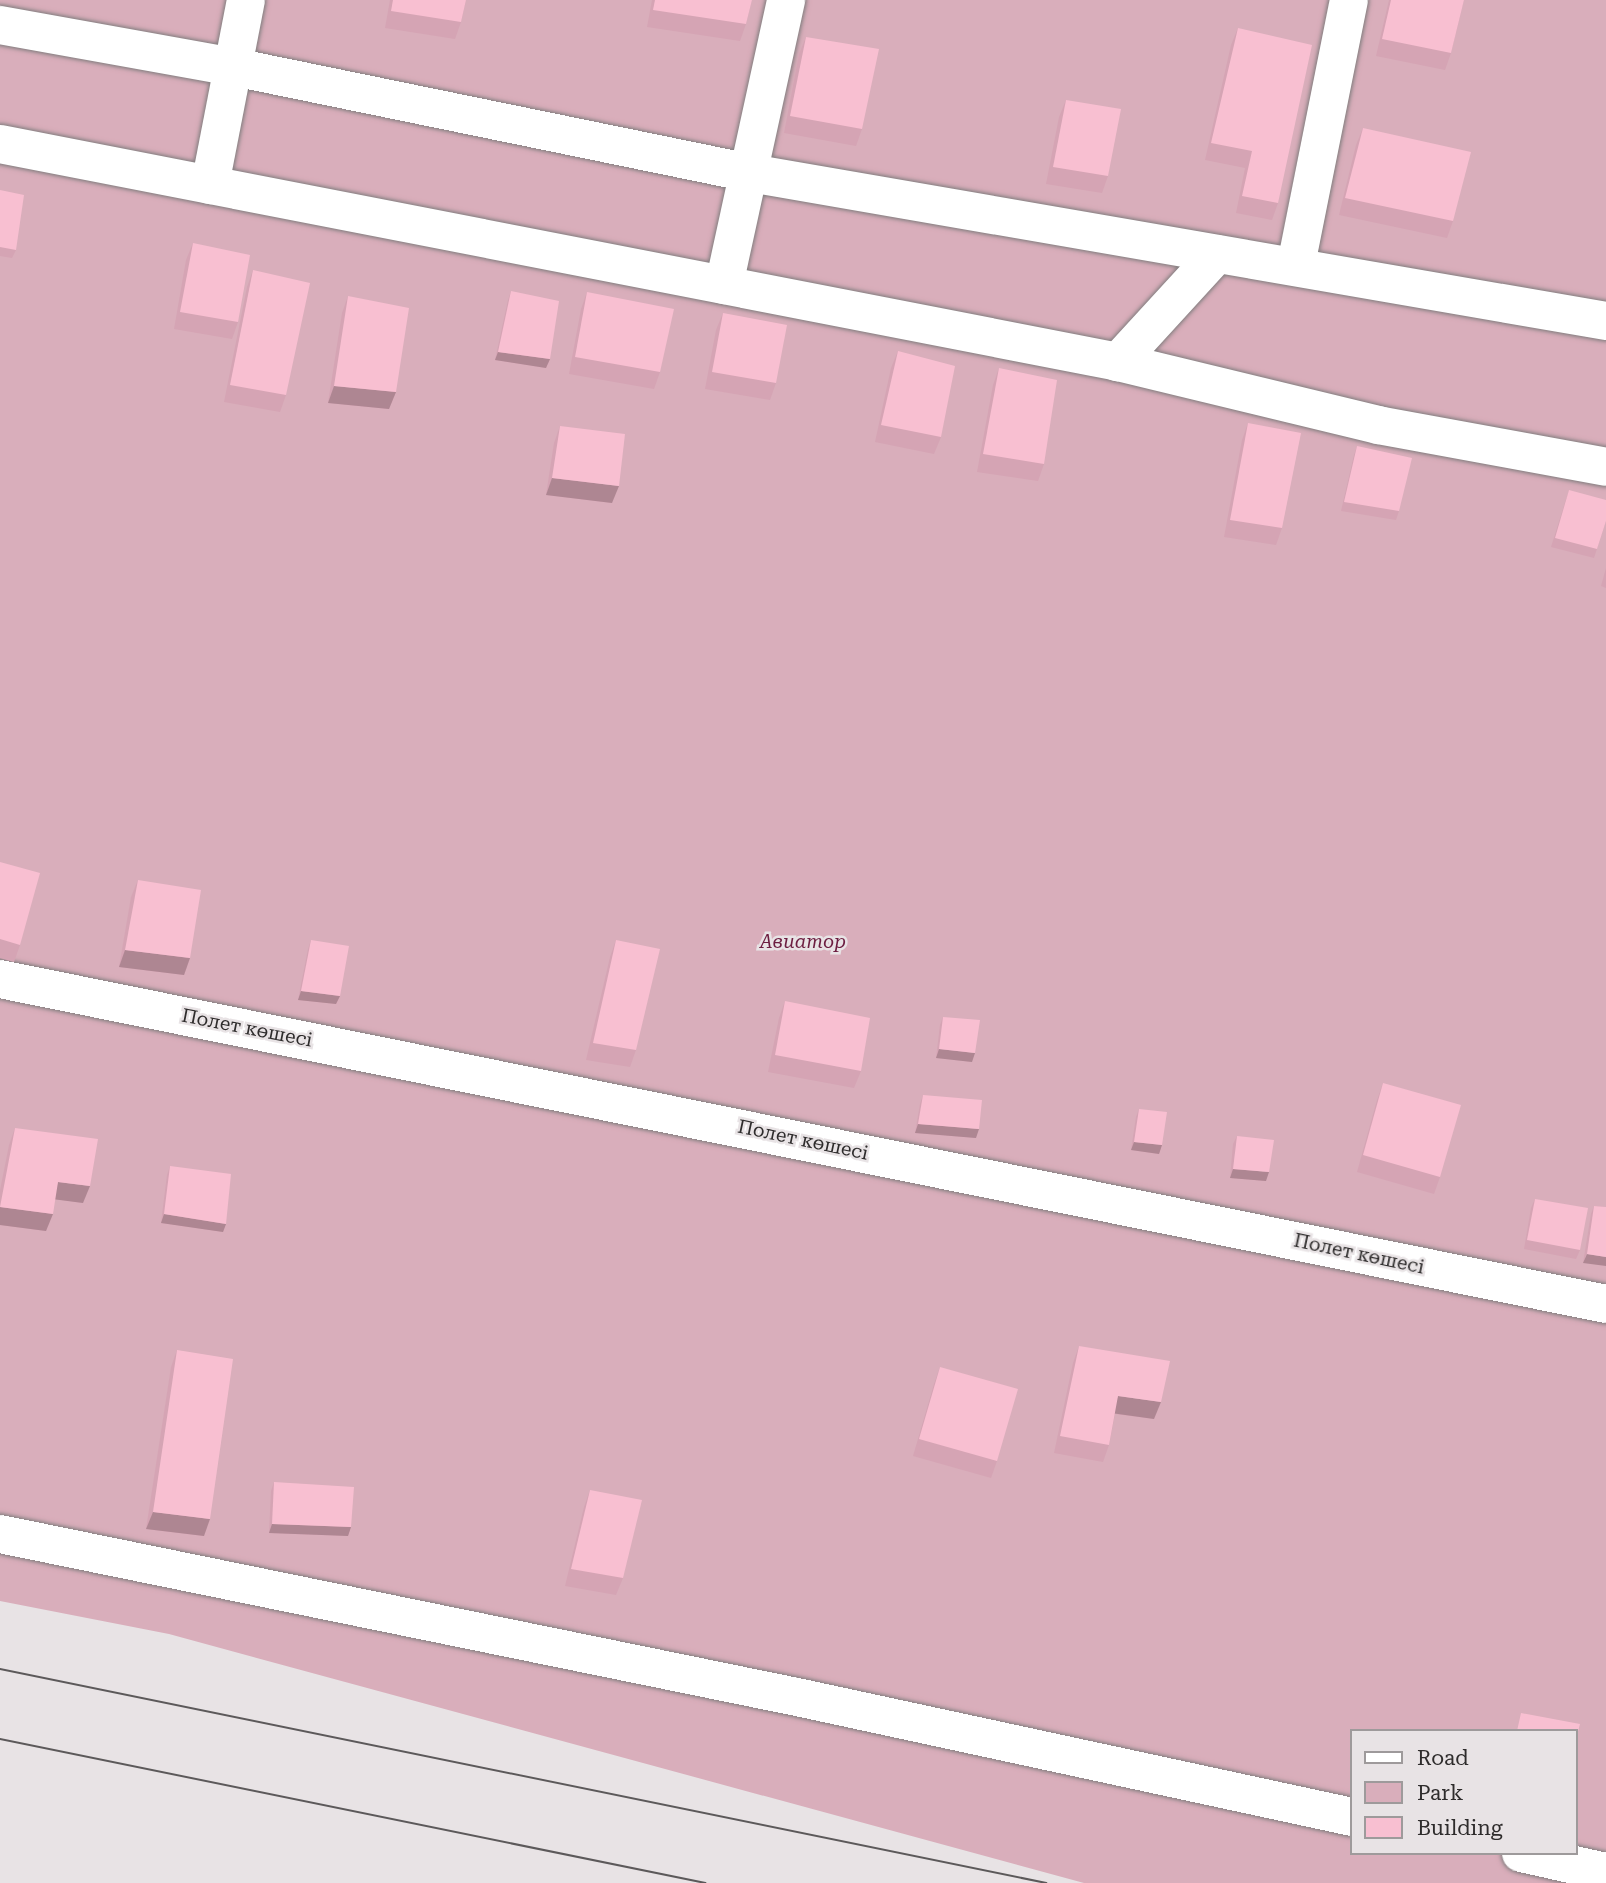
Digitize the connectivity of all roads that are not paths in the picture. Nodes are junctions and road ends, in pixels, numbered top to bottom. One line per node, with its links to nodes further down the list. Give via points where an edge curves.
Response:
1 (246, 0): 5 (street)
2 (786, 0): 7 (street)
3 (1349, 0): 10 (street)
4 (0, 25): 5 (street)
5 (234, 67): 7 (street); 8 (street)
6 (0, 144): 8 (street)
7 (750, 173): 9 (street); 11 (street)
8 (211, 185): 11 (street)
9 (1217, 254): 10 (street); 13 (street)
10 (1296, 265): 12 (street)
11 (724, 285): 13 (street)
12 (1606, 321)
13 (1118, 362): 14 (street, via 1378,425)
14 (1606, 467)
15 (0, 979): 16 (street, Полет көшесі)
16 (1606, 1304)
17 (0, 1534): 18 (street, via 797,1697)
18 (1350, 1817)
19 (1530, 1855): 20 (street)
20 (1606, 1872)

